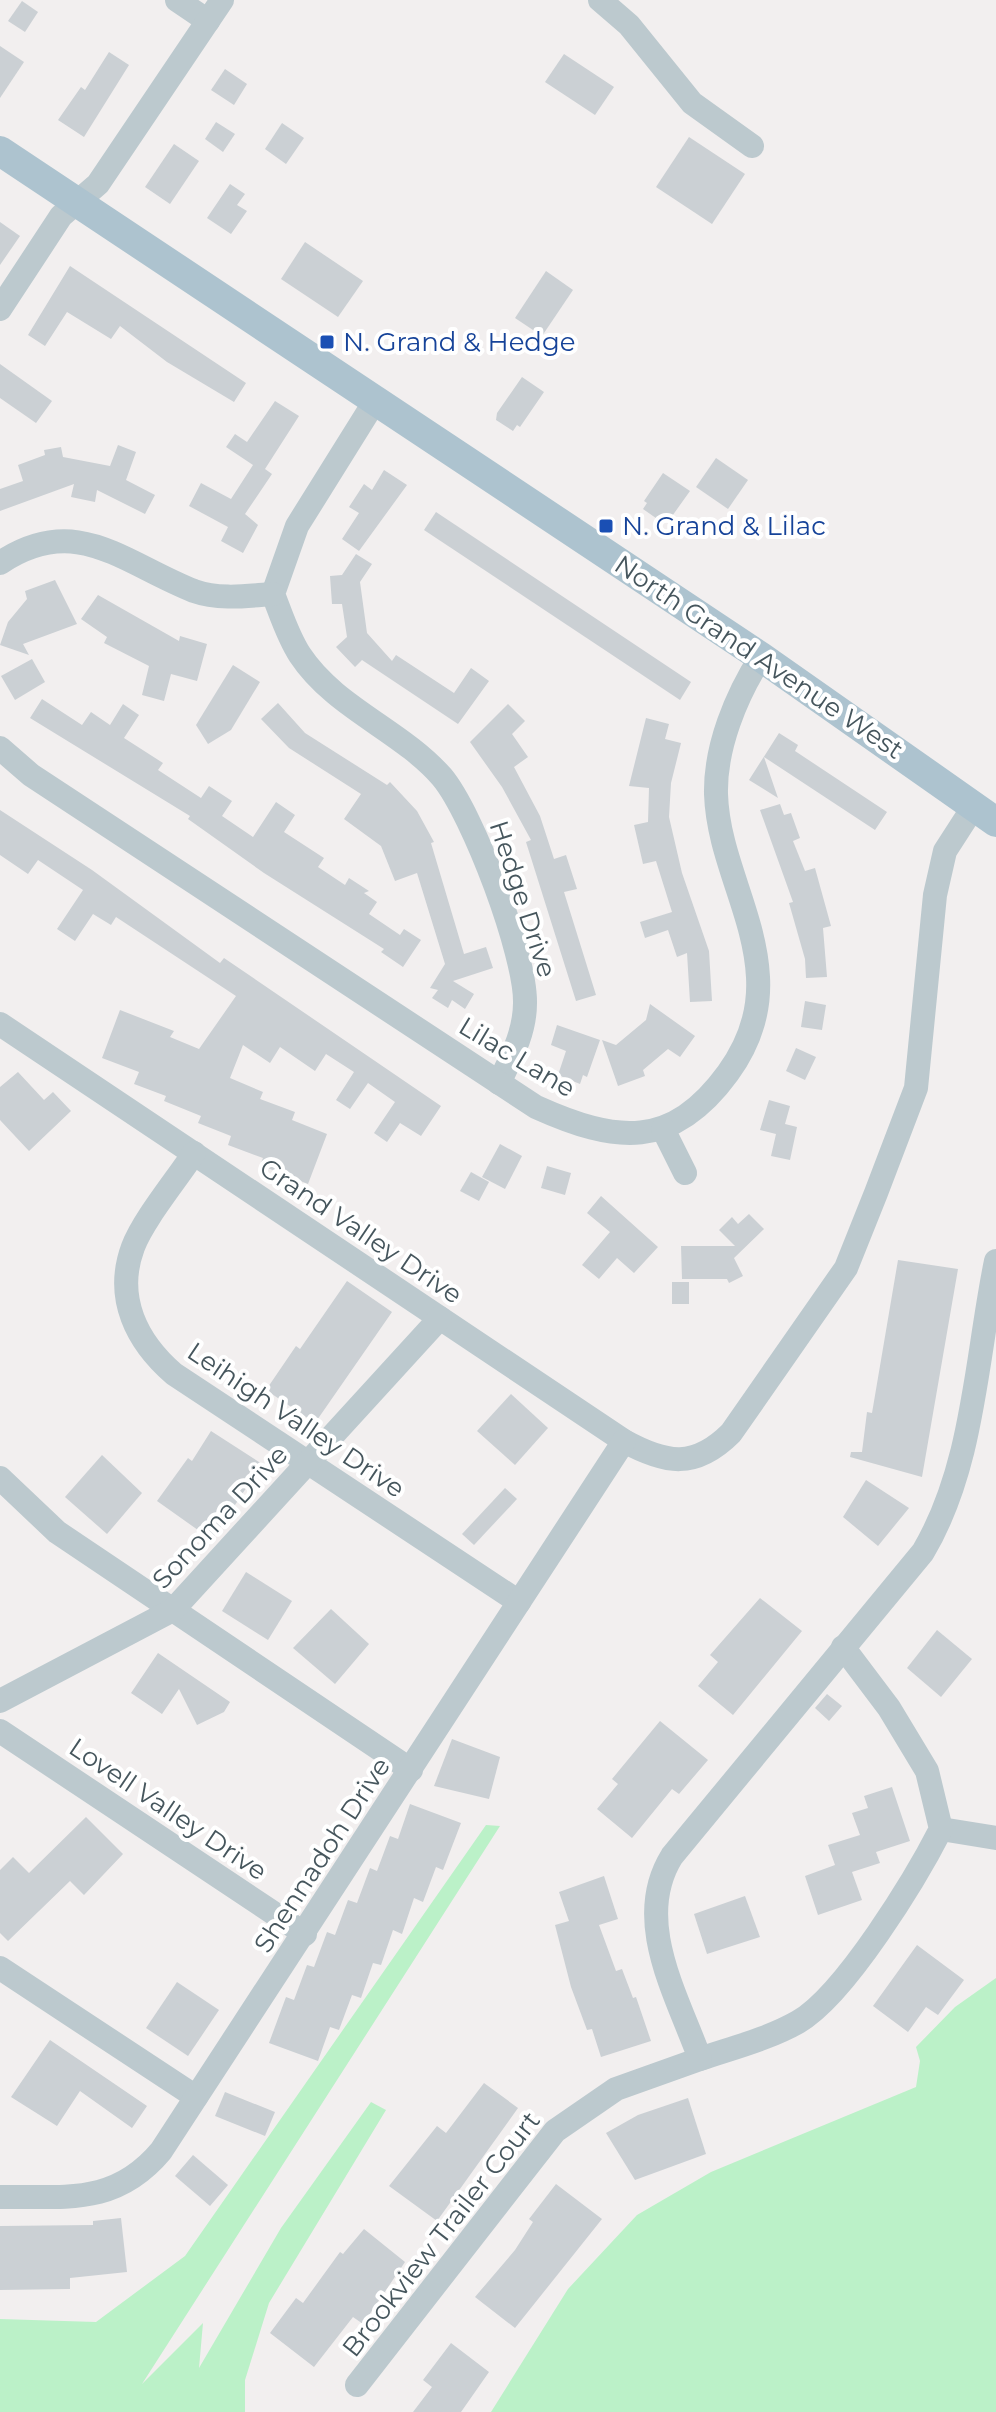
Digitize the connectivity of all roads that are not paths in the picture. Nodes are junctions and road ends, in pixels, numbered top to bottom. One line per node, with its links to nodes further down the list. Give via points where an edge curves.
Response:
1 (177, 0): 4 (street)
2 (222, 0): 4 (street)
3 (600, 0): 5 (street, via 629,25 692,103)
4 (208, 21): 7 (street, via 98,184)
5 (752, 146)
6 (0, 151): 7 (main road, North Grand Avenue West)
7 (78, 202): 8 (street, via 61,216); 9 (main road, North Grand Avenue West)
8 (0, 309)
9 (375, 401): 11 (street, via 297,526); 12 (main road, North Grand Avenue West)
10 (0, 563): 11 (street, via 36,543 83,541 195,592 221,597)
11 (273, 594): 16 (street, Hedge Drive, via 300,655 326,685 432,768 468,818 519,965 525,1000 517,1044)
12 (761, 657): 14 (main road, North Grand Avenue West); 17 (street, Lilac Lane, via 731,718 716,777 726,853 755,946 758,1010 738,1060 711,1096 692,1114)
13 (0, 748): 16 (street, Lilac Lane, via 31,775)
14 (985, 814): 22 (street, Grand Valley Drive, via 945,851 935,895 916,1088 846,1268 715,1449 673,1460)
15 (0, 1024): 18 (street, Grand Valley Drive)
16 (499, 1083): 17 (street, Lilac Lane, via 536,1107 603,1132)
17 (663, 1129): 19 (street)
18 (194, 1153): 21 (street, Grand Valley Drive); 23 (street, Leihigh Valley Drive, via 133,1246 128,1270 133,1326 151,1354 174,1374)
19 (685, 1173)
20 (996, 1261): 27 (street, via 950,1502 923,1552)
21 (440, 1318): 22 (street, Grand Valley Drive); 23 (street, Sonoma Drive)
22 (624, 1441): 25 (street, Shennadoh Drive)
23 (308, 1463): 25 (street, Leihigh Valley Drive); 26 (street, Sonoma Drive)
24 (0, 1478): 26 (street, via 57,1532)
25 (519, 1602): 30 (street, Shennadoh Drive)
26 (173, 1610): 28 (street, Sonoma Drive); 30 (street)
27 (843, 1647): 31 (street, via 927,1771); 35 (street, via 660,1875 654,1899 657,1940)
28 (0, 1701)
29 (0, 1731): 33 (street, Lovell Valley Drive)
30 (411, 1770): 33 (street, Shennadoh Drive)
31 (941, 1829): 32 (street); 35 (street, Brookview Trailer Court, via 917,1874 823,2002 799,2021)
32 (996, 1838)
33 (305, 1934): 36 (street, Shennadoh Drive)
34 (0, 1968): 36 (street)
35 (700, 2059): 38 (street, Brookview Trailer Court, via 616,2089 555,2131)
36 (196, 2097): 37 (street, Shennadoh Drive, via 145,2170 116,2188 88,2196)
37 (0, 2197)
38 (357, 2385)

